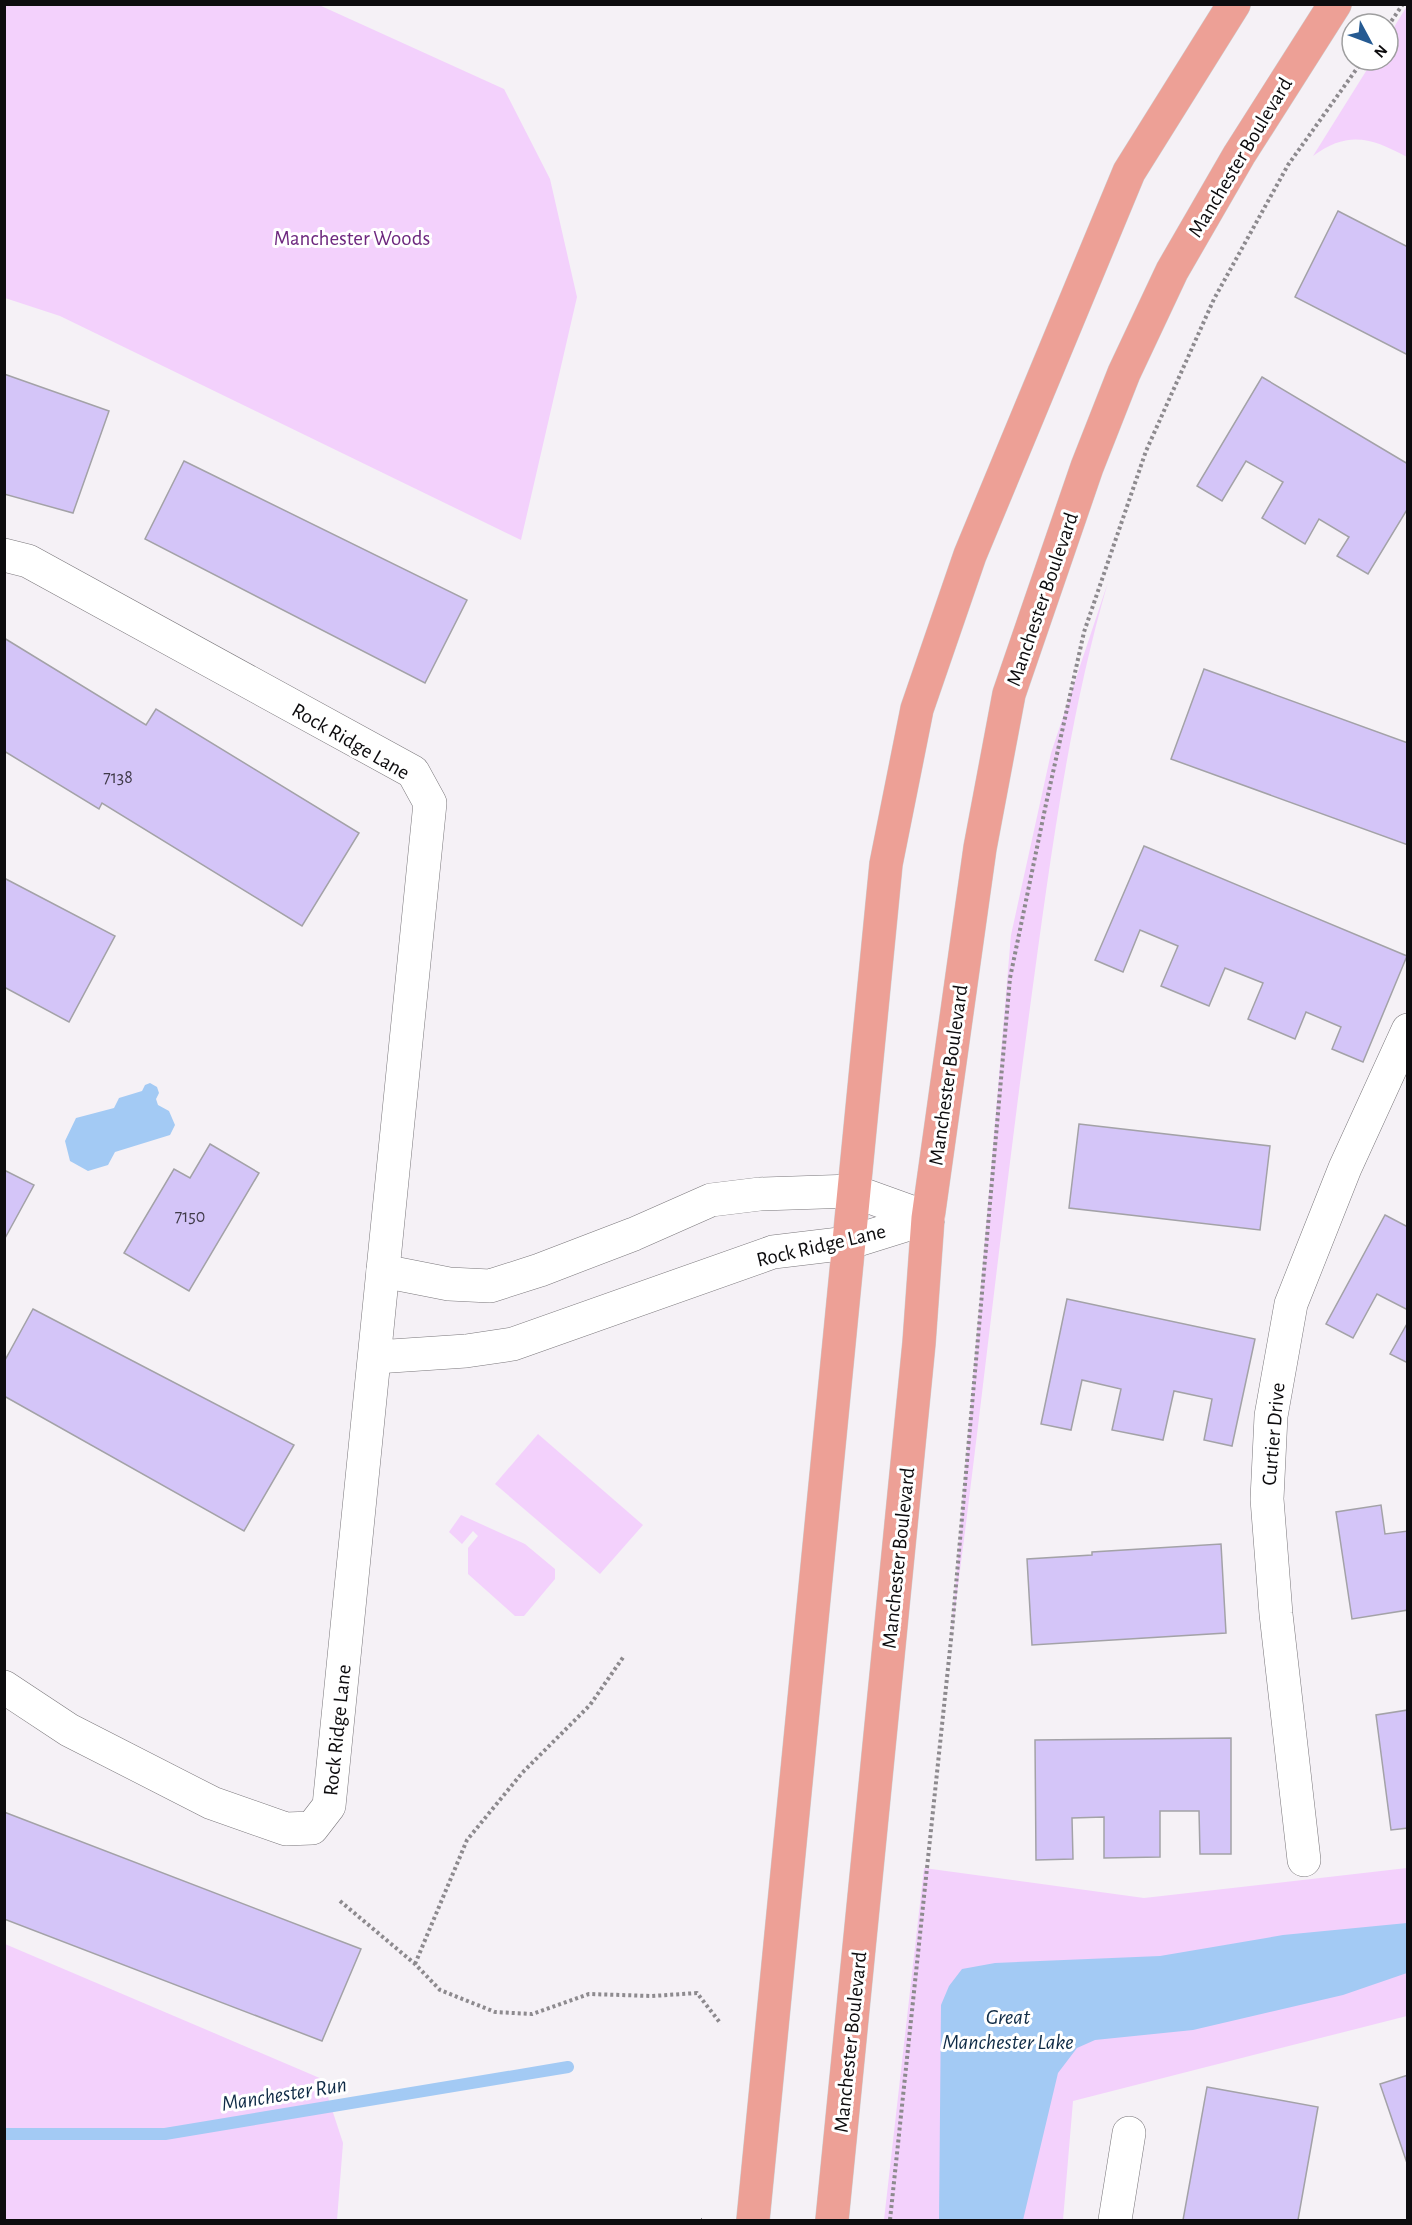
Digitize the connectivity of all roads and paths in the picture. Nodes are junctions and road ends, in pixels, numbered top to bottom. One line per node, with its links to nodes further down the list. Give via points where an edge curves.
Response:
1 (1234, 4): 6 (main road, via 1129,171 970,555 917,709 886,864)
2 (1335, 4): 7 (main road, Manchester Boulevard, via 1239,155 1172,272 1133,352 1087,467 1010,694 980,848)
3 (1355, 72): 20 (path, via 1288,165 1214,299 1146,451 1084,632 1046,804 1010,978 952,1630)
4 (4, 555): 9 (street, Rock Ridge Lane, via 27,561 413,772 430,803)
5 (1407, 1030): 13 (street, Curtier Drive, via 1345,1168 1291,1304 1271,1416 1267,1499)
6 (853, 1191): 7 (street, Rock Ridge Lane); 8 (main road); 9 (street, Rock Ridge Lane, via 711,1200 623,1238 490,1286 448,1284)
7 (928, 1218): 8 (street, Rock Ridge Lane); 19 (main road, Manchester Boulevard, via 918,1355)
8 (848, 1243): 10 (street, Rock Ridge Lane, via 773,1252 513,1344); 18 (main road)
9 (384, 1271): 10 (street, Rock Ridge Lane)
10 (376, 1357): 12 (street, Rock Ridge Lane, via 329,1806 312,1828 286,1829 212,1803 69,1730)
11 (624, 1656): 15 (path, via 590,1705 522,1773 466,1840)
12 (4, 1687)
13 (1304, 1860)
14 (340, 1900): 15 (path)
15 (415, 1964): 16 (path, via 440,1990 495,2013 532,2014 589,1994 697,1993)
16 (721, 2025)
17 (1129, 2133): 21 (street)
18 (753, 2220)
19 (832, 2220)
20 (890, 2220)
21 (1115, 2220)

